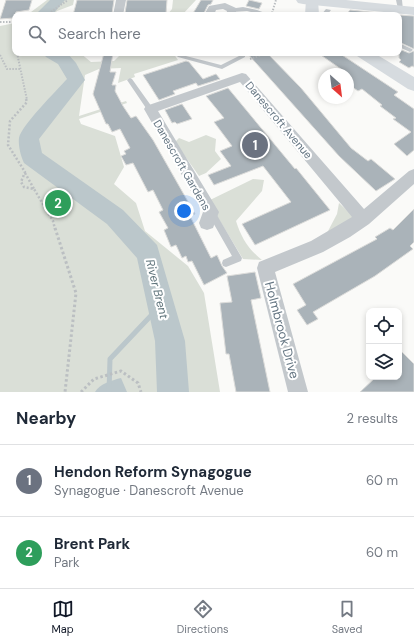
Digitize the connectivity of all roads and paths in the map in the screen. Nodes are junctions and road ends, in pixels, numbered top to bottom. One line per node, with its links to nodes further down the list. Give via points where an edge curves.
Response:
1 (68, 0): 7 (path)
2 (121, 0): 8 (street)
3 (276, 0): 11 (path)
4 (310, 4): 5 (main road)
5 (405, 7)
6 (229, 8): 9 (street, via 212,8); 10 (lane)
7 (52, 12)
8 (119, 12)
9 (210, 12)
10 (260, 12)
11 (272, 12)
12 (0, 22): 13 (path)
13 (12, 22)
14 (402, 46): 15 (lane)
15 (410, 50)
16 (0, 55): 22 (path, via 6,68)
17 (18, 56): 22 (path)
18 (180, 56): 19 (lane, via 222,67)
19 (242, 56)
20 (257, 56): 23 (path, via 243,65)
21 (370, 56): 25 (street)
22 (20, 69): 27 (path, via 27,102 10,122 8,145)
23 (242, 77): 26 (street, Danescroft Avenue); 31 (street, Danescroft Avenue)
24 (130, 80): 26 (lane)
25 (414, 85)
26 (150, 109): 30 (street, Danescroft Gardens)
27 (25, 172): 29 (path); 29 (path, via 21,182 24,187)
28 (414, 176): 31 (street)
29 (34, 189): 33 (path, via 53,221 76,293)
30 (209, 217): 32 (lane, via 238,258)
31 (363, 219): 36 (street, Holmbrook Drive, via 334,238 265,268)
32 (226, 263)
33 (65, 392)
34 (81, 392): 35 (path, via 94,379 121,371 138,383)
35 (141, 392)
36 (298, 392)

